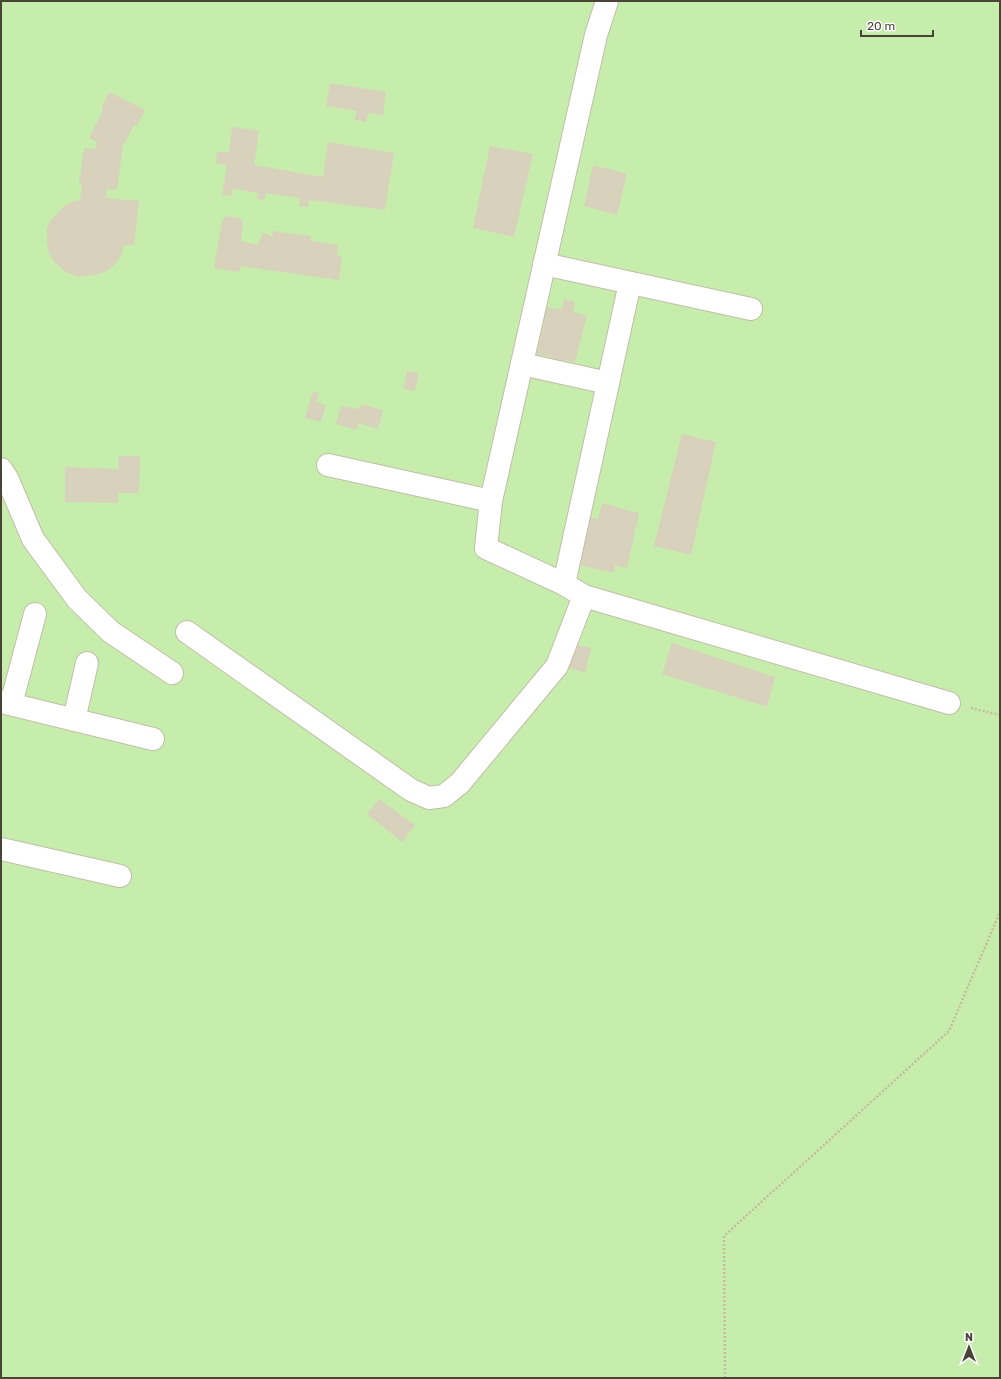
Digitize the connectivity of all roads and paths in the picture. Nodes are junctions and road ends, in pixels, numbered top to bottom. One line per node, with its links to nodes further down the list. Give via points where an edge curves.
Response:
1 (607, 1): 2 (lane, via 596,35)
2 (544, 264): 3 (lane); 5 (lane)
3 (630, 283): 4 (lane); 6 (lane)
4 (752, 309)
5 (522, 364): 6 (lane); 9 (lane)
6 (608, 383): 10 (lane)
7 (328, 465): 9 (lane)
8 (1, 470): 15 (lane, via 7,478 33,539 77,599 111,632)
9 (491, 501): 10 (lane, via 486,548)
10 (564, 584): 11 (lane)
11 (584, 596): 13 (lane, via 557,666 460,783 444,796 429,798 410,790); 17 (lane)
12 (35, 614): 16 (lane)
13 (187, 632)
14 (88, 663): 19 (lane)
15 (172, 673)
16 (6, 703): 19 (lane)
17 (949, 703): 18 (path)
18 (1000, 715)
19 (74, 720): 20 (lane)
20 (153, 739)
21 (1, 849): 22 (lane)
22 (120, 876)
23 (1000, 912): 24 (path, via 949,1031 724,1236)
24 (725, 1378)

